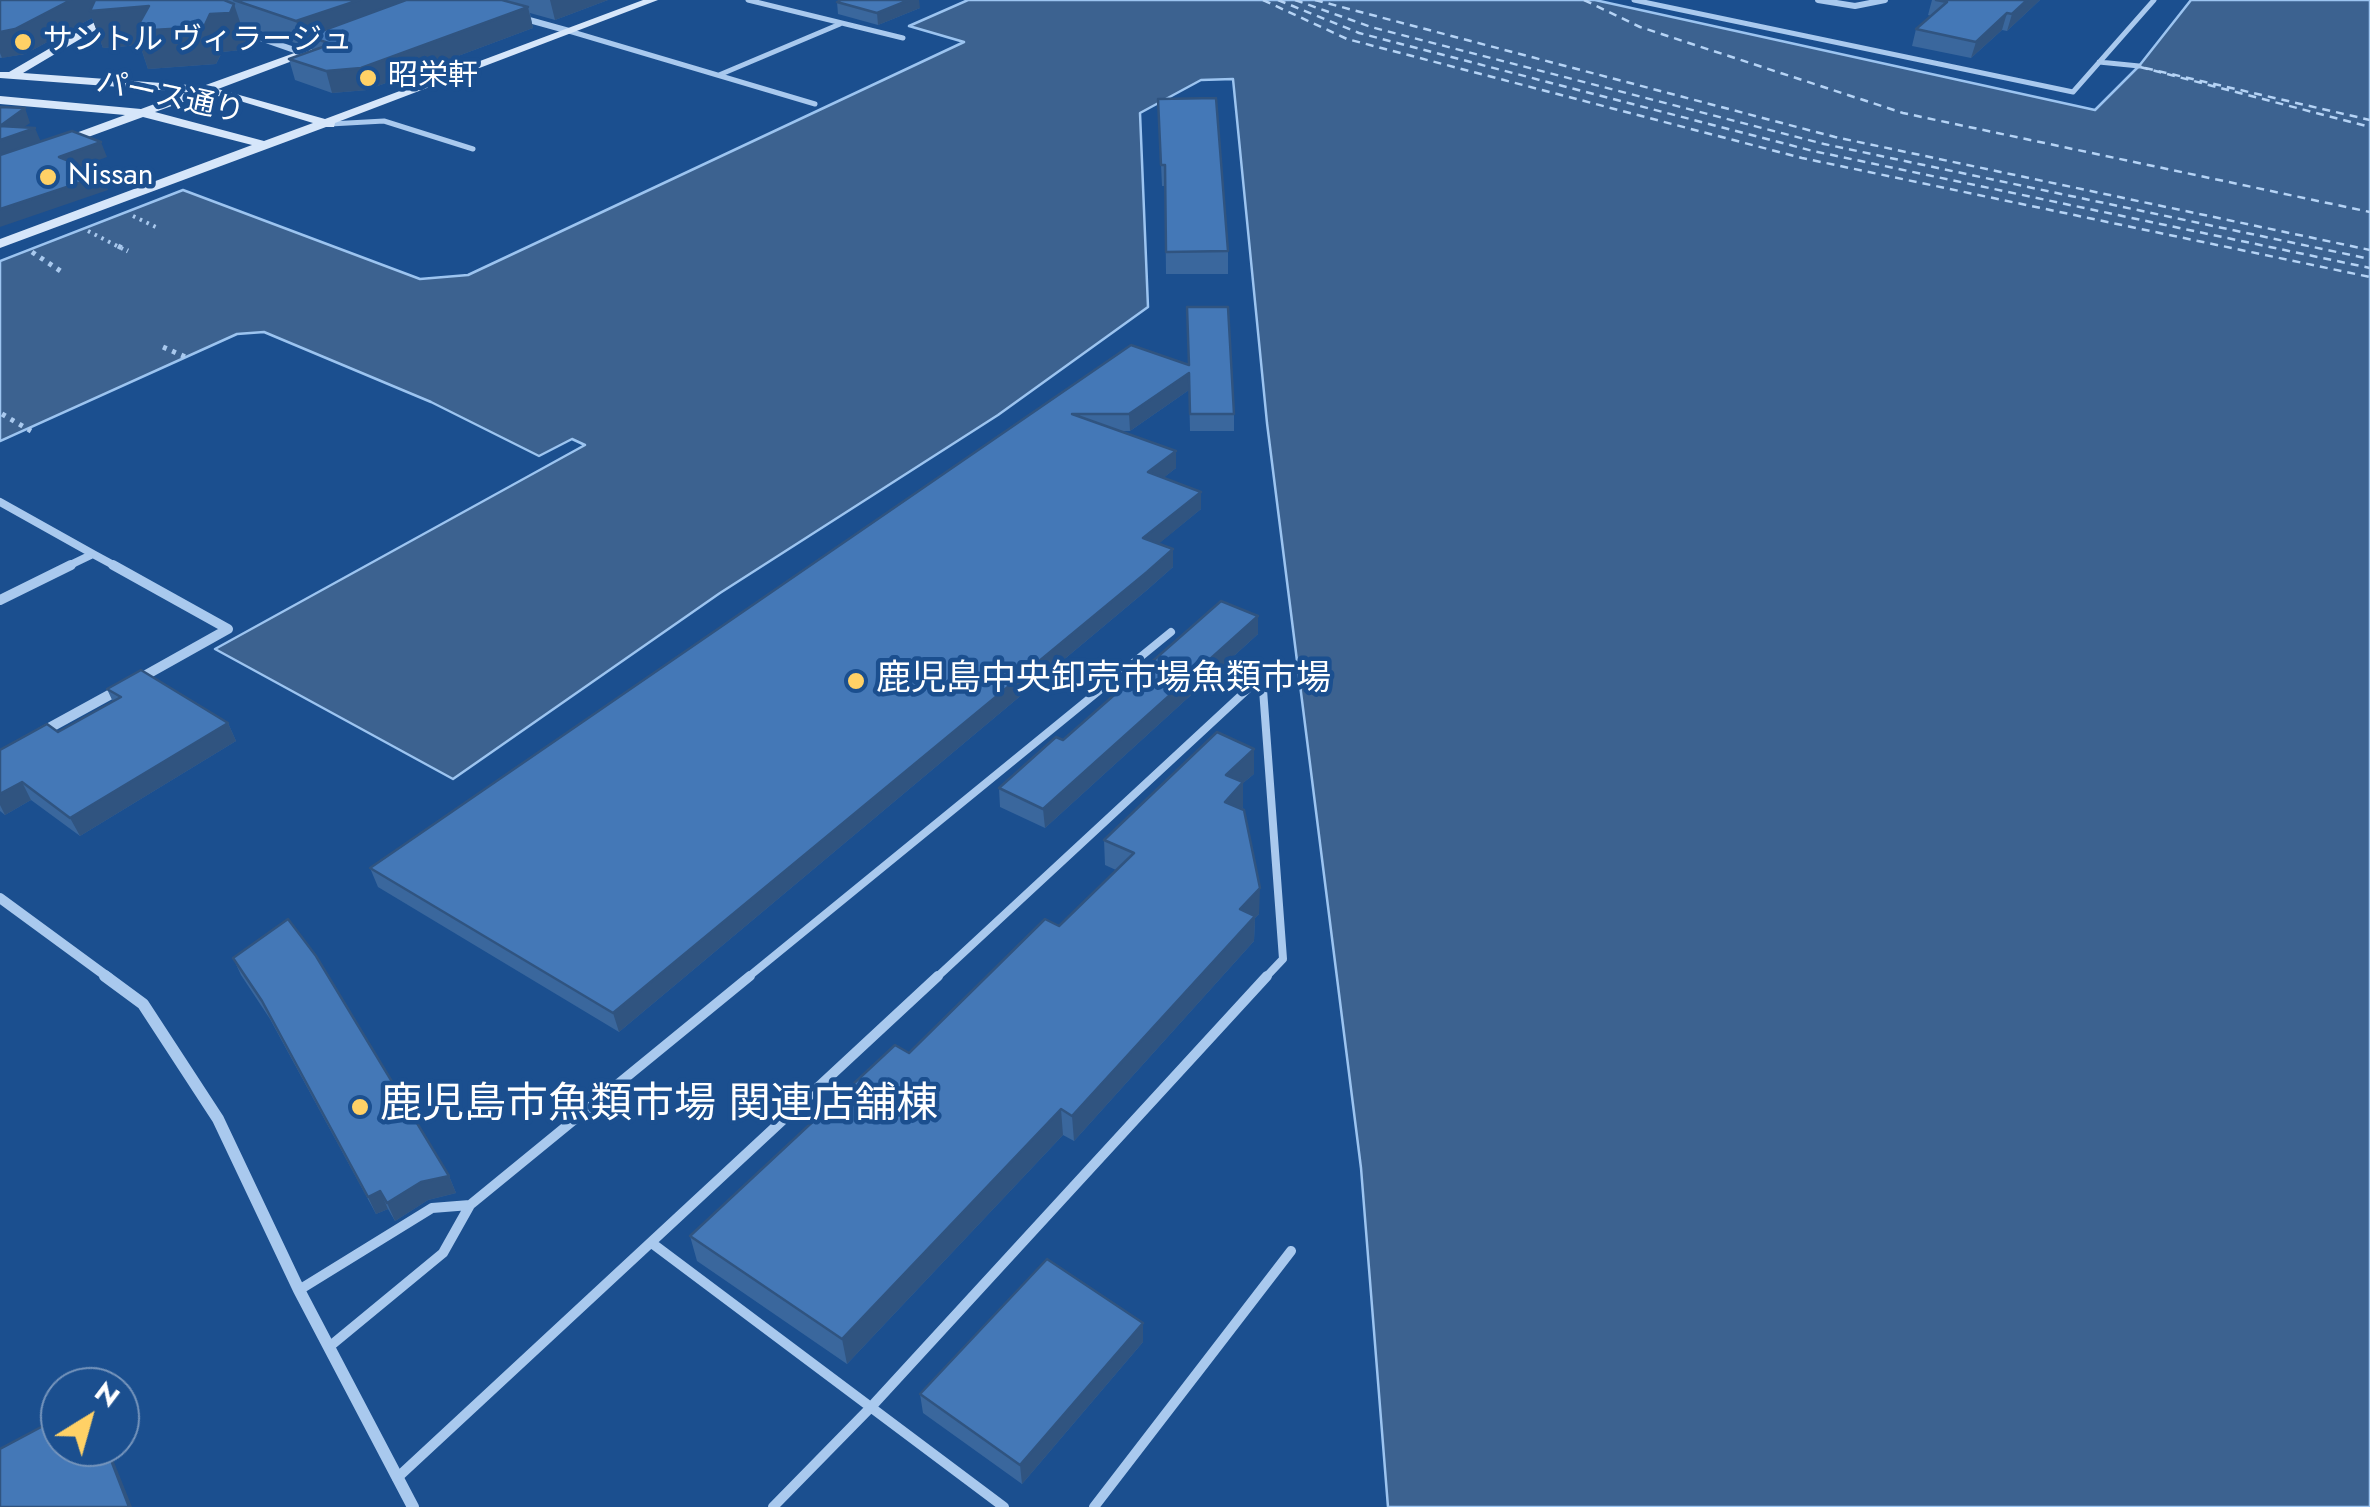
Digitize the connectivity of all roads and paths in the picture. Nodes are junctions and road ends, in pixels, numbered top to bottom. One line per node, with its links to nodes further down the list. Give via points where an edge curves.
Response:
1 (142, 0): 11 (street)
2 (654, 0): 15 (street)
3 (748, 0): 9 (lane)
4 (770, 0): 9 (lane)
5 (1634, 0): 19 (lane, via 2072,92)
6 (1818, 0): 7 (street, via 1856,6)
7 (1885, 0)
8 (2154, 0): 19 (lane)
9 (761, 3): 13 (lane)
10 (513, 16): 15 (street)
11 (105, 21): 12 (street); 21 (street)
12 (121, 21)
13 (840, 24): 17 (lane); 22 (lane)
14 (232, 28): 18 (street)
15 (569, 32): 22 (lane); 27 (street)
16 (358, 34): 18 (street)
17 (903, 38)
18 (303, 53): 23 (street)
19 (2099, 62): 20 (lane)
20 (2139, 66)
21 (6, 75): 23 (street, パース通り)
22 (717, 76): 25 (lane)
23 (204, 90): 26 (street); 27 (street, パース通り)
24 (0, 100): 26 (street, パース通り)
25 (815, 104)
26 (144, 113): 28 (street, パース通り); 29 (street)
27 (330, 124): 28 (street); 30 (lane, via 384,121)
28 (269, 146): 34 (street)
29 (47, 148)
30 (473, 149)
31 (123, 211): 33 (path)
32 (78, 226): 36 (path)
33 (160, 229)
34 (0, 244)
35 (26, 249): 37 (path)
36 (128, 250)
37 (65, 274)
38 (163, 347): 39 (path)
39 (190, 359)
40 (2, 414): 41 (path)
41 (32, 430)
42 (0, 502): 43 (street)
43 (93, 554): 44 (street); 46 (street, via 228,629)
44 (0, 600)
45 (1171, 632): 48 (lane)
46 (32, 738)
47 (0, 898): 51 (street, via 143,1004 218,1119)
48 (470, 1205): 51 (lane, via 432,1208); 52 (lane, via 443,1253)
49 (653, 1244): 53 (lane); 53 (lane, via 1262,676 1284,959); 54 (lane)
50 (1291, 1251): 58 (lane)
51 (299, 1290): 52 (street)
52 (329, 1347): 54 (street)
53 (872, 1406): 56 (lane); 57 (lane)
54 (398, 1478): 55 (street)
55 (412, 1507)
56 (773, 1507)
57 (1004, 1507)
58 (1094, 1507)

